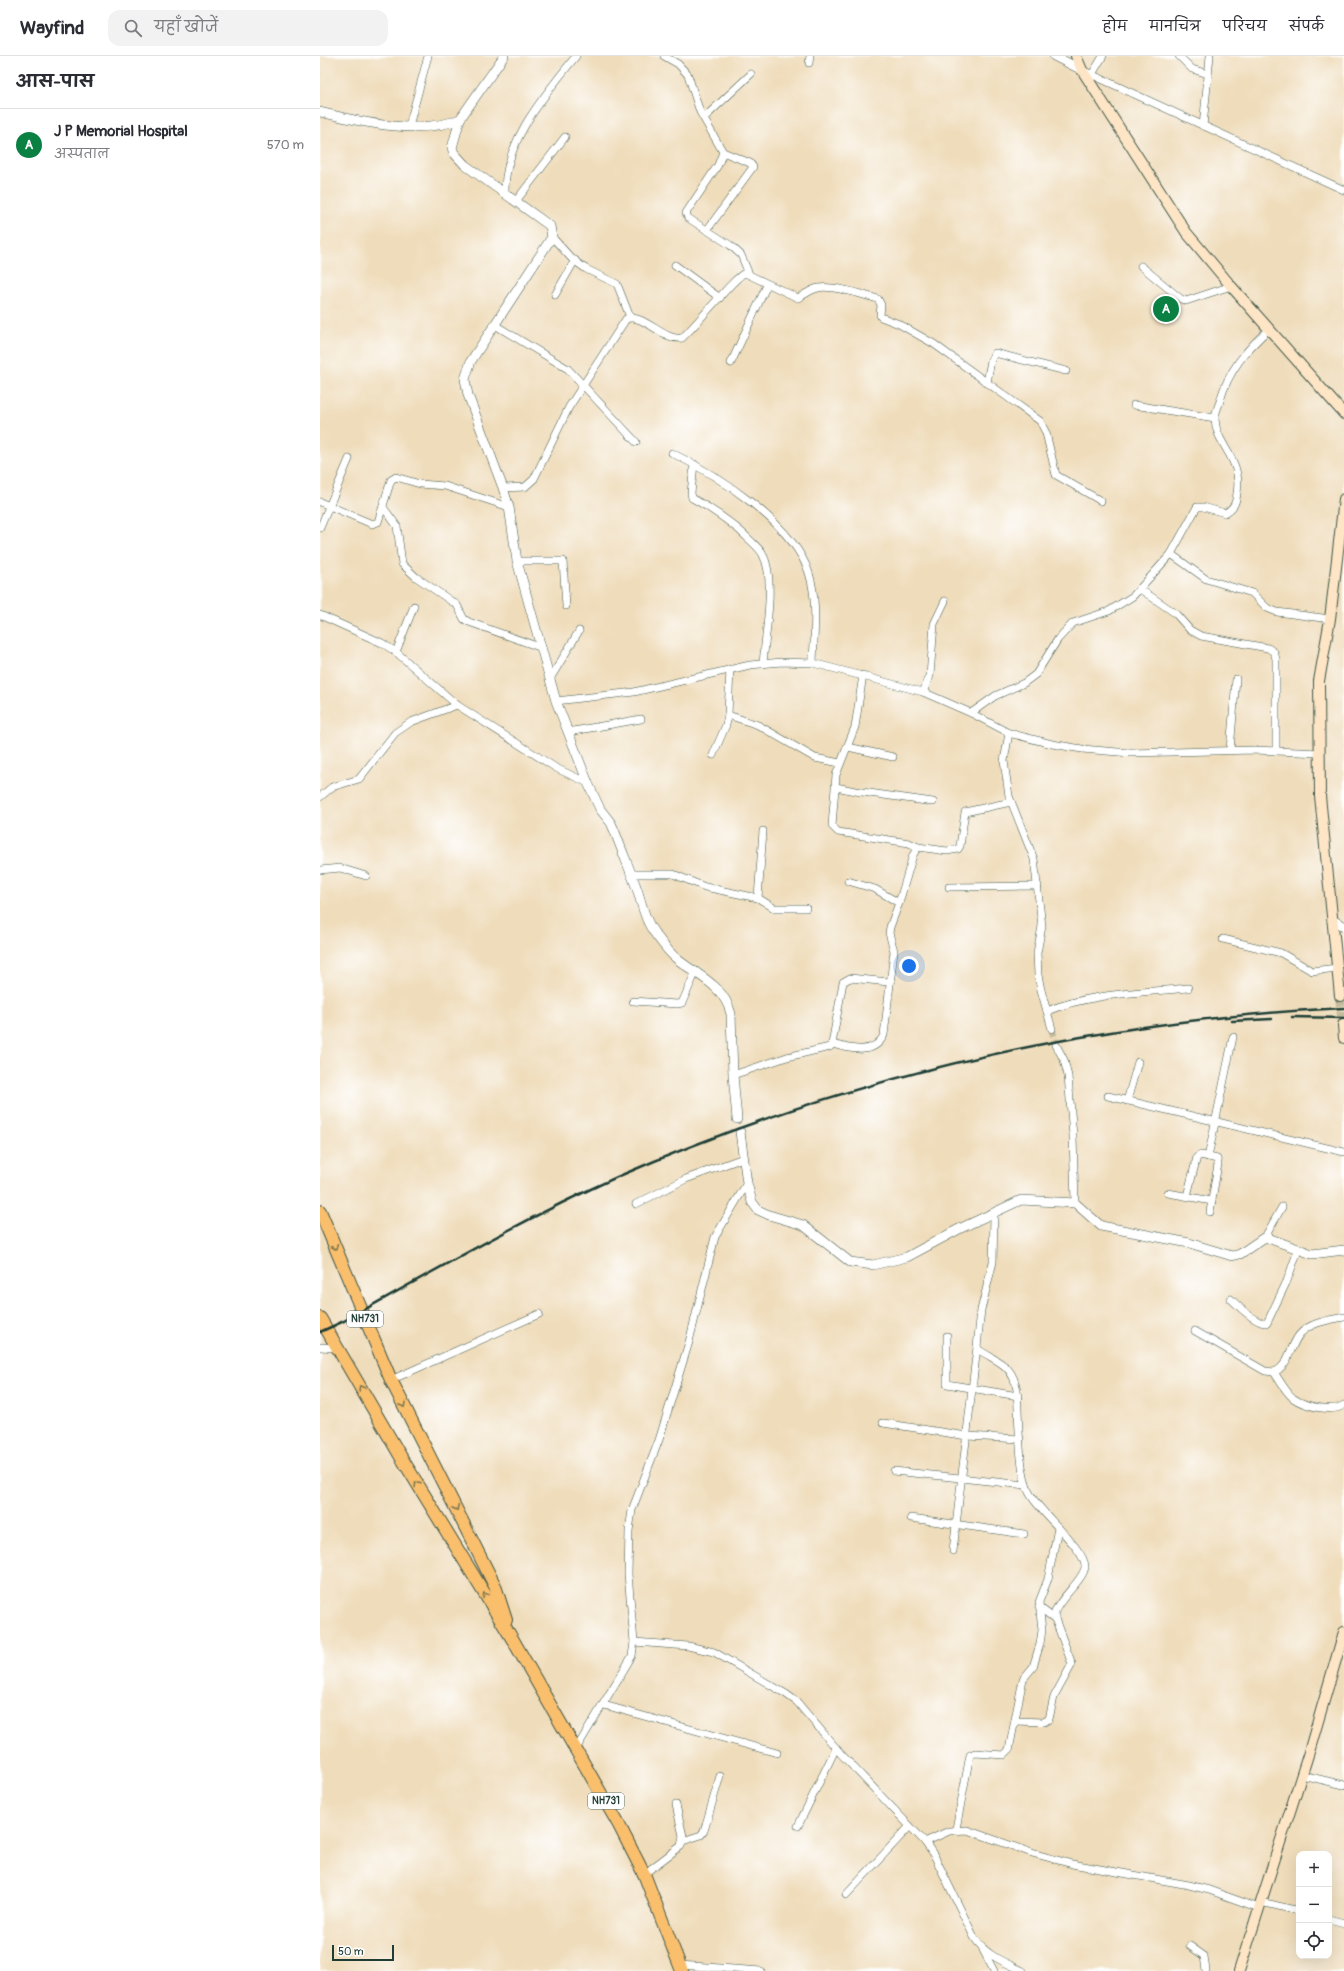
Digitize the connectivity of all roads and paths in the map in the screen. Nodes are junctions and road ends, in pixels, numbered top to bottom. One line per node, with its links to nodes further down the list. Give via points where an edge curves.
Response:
1 (504, 56): 16 (street)
2 (576, 56): 22 (street, via 551,88 522,133 508,161)
3 (664, 56): 15 (street, via 684,69)
4 (1054, 56): 10 (street)
5 (1076, 56): 10 (main road)
6 (1103, 56): 13 (street)
7 (1179, 56): 12 (street, via 1192,69)
8 (1210, 56): 12 (street)
9 (425, 58): 17 (street)
10 (1082, 70): 13 (street); 31 (main road, via 1186,232)
11 (751, 74): 15 (street)
12 (1208, 74): 18 (street)
13 (1091, 76): 18 (street)
14 (320, 112): 17 (street, via 358,122)
15 (704, 118): 20 (street)
16 (460, 119): 17 (street, via 449,124 429,127); 22 (street, via 452,148 454,153 466,165)
17 (410, 126)
18 (1203, 126): 21 (street)
19 (565, 137): 23 (street)
20 (723, 152): 24 (street, via 718,165 686,213 688,218); 24 (street, via 750,163 753,167)
21 (1344, 190)
22 (504, 192): 23 (street)
23 (516, 201): 25 (street, via 550,226)
24 (707, 230): 29 (street, via 741,255)
25 (552, 237): 26 (street); 35 (street)
26 (575, 260): 32 (street); 34 (street, via 617,284)
27 (675, 265): 33 (street)
28 (1141, 266): 31 (street, via 1181,299 1186,300)
29 (749, 274): 30 (street); 33 (street, via 740,274)
30 (767, 285): 37 (street); 40 (street, via 798,298 815,288 832,288 878,299 881,305 880,315 925,339)
31 (1230, 286): 36 (main road)
32 (555, 295)
33 (720, 298): 34 (street, via 682,338)
34 (630, 317): 39 (street, via 626,319)
35 (495, 325): 39 (street, via 558,362); 48 (street, via 471,361 464,379)
36 (1269, 330): 42 (main road); 43 (street, via 1250,346 1238,361 1222,392)
37 (732, 363)
38 (1066, 371): 40 (street, via 995,352)
39 (582, 383): 44 (street); 48 (street, via 534,479 525,487)
40 (987, 383): 50 (street, via 1043,424 1055,472)
41 (1134, 405): 43 (street)
42 (1344, 414)
43 (1215, 418): 56 (street, via 1217,429 1238,472 1236,502 1232,510 1226,513 1197,507)
44 (636, 442)
45 (672, 453): 47 (street)
46 (349, 459): 52 (street)
47 (694, 464): 67 (street, via 752,503 775,523 804,560 812,586 815,616); 68 (street, via 692,498 713,509 737,527 763,554 767,564 769,595)
48 (503, 488): 54 (street)
49 (1344, 499): 63 (main road)
50 (1101, 501)
51 (320, 502): 52 (street)
52 (329, 506): 53 (street, via 372,524 378,522); 55 (street)
53 (383, 507): 54 (street, via 391,480 396,477 420,484 445,486); 65 (street, via 397,526 400,559 407,569 457,605 464,619 469,622)
54 (508, 507): 57 (street)
55 (320, 528)
56 (1171, 554): 58 (street); 63 (street, via 1206,579 1252,592 1267,608 1277,612)
57 (517, 561): 61 (street, via 563,561); 65 (street)
58 (1140, 589): 76 (street, via 1118,607 1073,623 1058,639 1036,674 1024,683 995,696); 83 (street, via 1170,608 1190,630 1201,636 1268,648 1274,652)
59 (945, 601): 73 (street, via 934,624 930,676)
60 (414, 606): 66 (street)
61 (566, 606)
62 (320, 615): 66 (street)
63 (1330, 619): 84 (main road, via 1319,681)
64 (579, 631): 71 (street)
65 (542, 648): 71 (street)
66 (396, 652): 75 (street)
67 (813, 663): 68 (street); 70 (street)
68 (763, 664): 69 (street)
69 (730, 669): 74 (street, via 634,692); 77 (street)
70 (863, 675): 73 (street); 81 (street, via 855,728)
71 (550, 678): 74 (street)
72 (1236, 679): 82 (street)
73 (923, 692): 76 (street)
74 (556, 701): 79 (street)
75 (457, 705): 88 (street, via 556,768); 90 (street, via 411,722 395,733 359,779 332,787)
76 (971, 713): 80 (street)
77 (728, 715): 85 (street); 87 (street, via 758,725 810,755)
78 (641, 719): 79 (street)
79 (568, 732): 88 (street)
80 (1009, 734): 82 (street, via 1052,744 1115,752); 92 (street, via 1004,761)
81 (848, 747): 86 (street); 87 (street)
82 (1230, 750): 83 (street)
83 (1276, 751): 84 (street)
84 (1320, 753): 104 (main road, via 1320,796)
85 (713, 755)
86 (893, 757)
87 (840, 763): 89 (street)
88 (588, 784): 96 (street, via 600,809 612,822)
89 (836, 787): 91 (street); 94 (street, via 832,822 834,830 909,843)
90 (320, 797)
91 (934, 802)
92 (1011, 802): 94 (street, via 965,812 958,849 947,851); 99 (street, via 1032,850)
93 (763, 831): 101 (street)
94 (918, 847): 102 (street, via 913,855)
95 (320, 870): 97 (street, via 340,868)
96 (630, 874): 101 (street, via 674,874 705,887); 108 (street, via 637,888 645,918 654,932 676,959)
97 (366, 876)
98 (848, 880): 102 (street, via 875,889)
99 (1038, 886): 100 (street); 113 (street, via 1042,926 1037,953 1038,975)
100 (949, 887)
101 (758, 898): 103 (street, via 774,908)
102 (900, 903): 109 (street, via 889,932 894,951)
103 (806, 908)
104 (1332, 920): 105 (street); 107 (main road)
105 (1344, 926)
106 (1223, 939): 107 (street, via 1281,953 1312,970)
107 (1337, 968): 111 (main road)
108 (696, 972): 112 (street, via 682,1003); 121 (street, via 709,980 730,1006)
109 (889, 982): 118 (street, via 850,978 843,982); 118 (street, via 884,1035 881,1042 859,1051)
110 (1188, 988): 113 (street, via 1088,998)
111 (1340, 996)
112 (633, 1001)
113 (1047, 1011): 115 (street)
114 (1343, 1025): 117 (main road)
115 (1052, 1029)
116 (1233, 1037): 125 (street)
117 (1344, 1038)
118 (832, 1044): 121 (street, via 826,1048 787,1056)
119 (1056, 1045): 134 (street, via 1064,1060 1068,1076)
120 (1138, 1062): 123 (street)
121 (733, 1074): 124 (street)
122 (1108, 1096): 123 (street)
123 (1127, 1100): 125 (street)
124 (737, 1118)
125 (1216, 1121): 127 (street); 128 (street)
126 (740, 1132): 129 (street)
127 (1344, 1152)
128 (1208, 1157): 132 (street, via 1196,1158); 133 (street, via 1216,1158 1218,1162)
129 (743, 1158): 130 (street); 135 (street, via 686,1179)
130 (747, 1183): 139 (street, via 752,1202 758,1210 769,1216 803,1225 845,1259 866,1265 907,1257 959,1229); 172 (street, via 715,1237 689,1342 666,1417 632,1510 628,1574)
131 (1168, 1193): 132 (street)
132 (1186, 1196): 133 (street)
133 (1212, 1201): 138 (street)
134 (1075, 1203): 139 (street, via 1021,1200); 140 (street, via 1101,1226 1189,1243 1232,1256 1240,1254)
135 (636, 1204)
136 (1282, 1207): 140 (street)
137 (320, 1211): 153 (highway, NH731, one-way to 153)
138 (1210, 1212)
139 (994, 1214): 150 (street, via 993,1262 981,1310)
140 (1264, 1238): 141 (street)
141 (1298, 1250): 142 (street, via 1312,1254); 143 (street, via 1287,1281 1266,1323 1257,1321)
142 (1344, 1250)
143 (1230, 1299)
144 (538, 1314): 153 (street)
145 (1344, 1316): 152 (street, via 1310,1326 1300,1335 1282,1367)
146 (320, 1318): 151 (highway, NH731)
147 (1195, 1331): 152 (street, via 1265,1371)
148 (948, 1336): 154 (street, via 947,1384)
149 (320, 1347): 151 (street)
150 (977, 1347): 154 (street); 155 (street, via 1010,1370 1015,1379)
151 (337, 1348): 171 (highway, NH731, one-way to 151)
152 (1274, 1372): 156 (street, via 1287,1392 1299,1402 1324,1408)
153 (390, 1380): 171 (highway, NH731, one-way to 171, via 495,1586)
154 (972, 1390): 155 (street); 158 (street)
155 (1018, 1396): 159 (street)
156 (1344, 1404)
157 (883, 1423): 158 (street)
158 (967, 1436): 159 (street); 161 (street)
159 (1020, 1440): 162 (street)
160 (894, 1471): 161 (street)
161 (962, 1479): 162 (street); 164 (street)
162 (1026, 1485): 165 (street, via 1038,1506)
163 (911, 1518): 164 (street)
164 (956, 1524): 166 (street); 167 (street)
165 (1058, 1528): 168 (street, via 1048,1579); 169 (street, via 1079,1551 1084,1567 1080,1577 1058,1606)
166 (1024, 1534)
167 (953, 1551)
168 (1039, 1607): 169 (street); 174 (street, via 1041,1636 1033,1667 1023,1679)
169 (1055, 1619): 174 (street, via 1072,1667 1054,1697 1048,1720)
170 (1344, 1632): 178 (main road)
171 (513, 1640): 176 (highway, NH731)
172 (634, 1642): 173 (street, via 629,1664); 175 (street, via 688,1646 714,1652 797,1702)
173 (604, 1705): 176 (street); 177 (street)
174 (1015, 1721): 184 (street, via 1007,1754 970,1755)
175 (836, 1748): 182 (street); 183 (street)
176 (576, 1749): 187 (highway, NH731)
177 (777, 1753)
178 (1303, 1771): 180 (street); 189 (main road)
179 (720, 1776): 185 (street, via 704,1831 701,1835)
180 (1344, 1785)
181 (676, 1805): 185 (street)
182 (798, 1826)
183 (910, 1826): 186 (street); 188 (street)
184 (956, 1829): 186 (street); 189 (street, via 978,1833 1032,1853 1072,1864 1199,1887)
185 (683, 1841): 187 (street, via 677,1850)
186 (925, 1842): 194 (street)
187 (644, 1874): 195 (highway, NH731)
188 (846, 1895)
189 (1260, 1905): 190 (street); 200 (main road)
190 (1296, 1911)
191 (1332, 1920): 192 (street)
192 (1344, 1923)
193 (1190, 1946): 199 (street, via 1204,1956)
194 (982, 1948): 197 (street); 198 (street, via 992,1956)
195 (680, 1968): 196 (street)
196 (761, 1971)
197 (994, 1971)
198 (1023, 1971)
199 (1206, 1971)
200 (1239, 1971)

